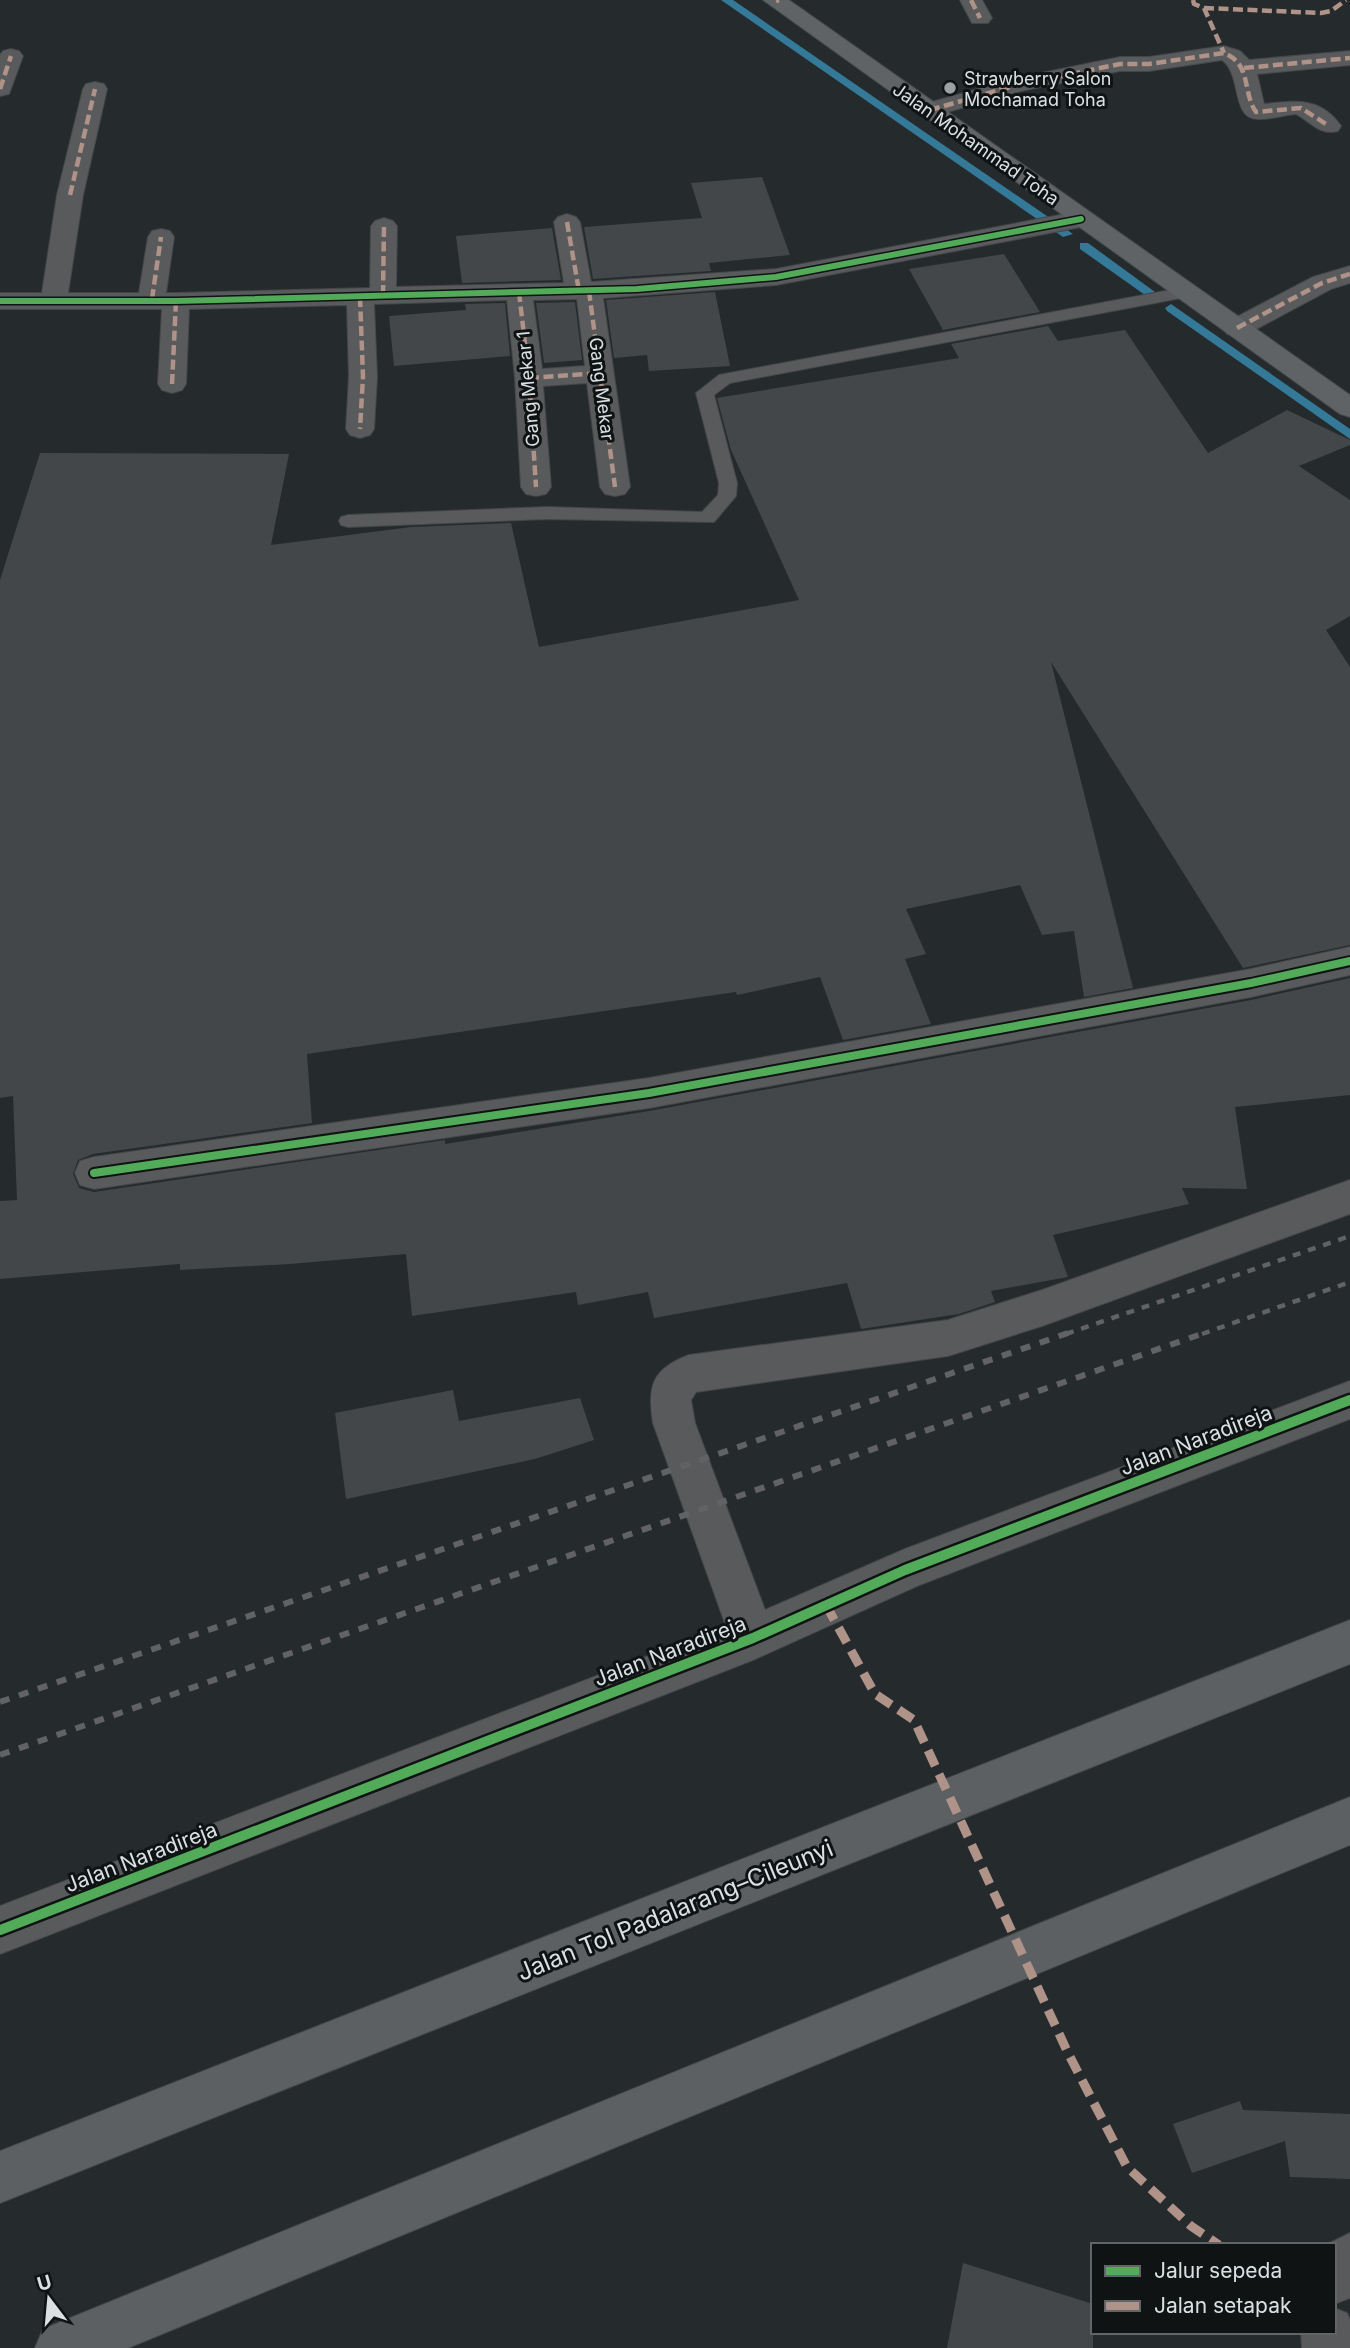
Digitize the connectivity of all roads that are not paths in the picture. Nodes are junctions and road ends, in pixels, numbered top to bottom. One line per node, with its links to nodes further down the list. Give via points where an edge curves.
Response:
1 (776, 0): 7 (main road, Jalan Mohammad Toha)
2 (11, 56): 5 (street)
3 (1350, 58): 4 (street)
4 (1244, 68): 7 (street, via 1224,53 1120,64 1017,85); 8 (street, via 1256,112 1300,106)
5 (0, 89)
6 (95, 89): 18 (street, via 69,195)
7 (930, 110): 9 (main road, Jalan Mohammad Toha)
8 (1329, 126)
9 (1082, 219): 14 (street, via 776,277); 16 (main road, Jalan Mohammad Toha)
10 (567, 222): 14 (street, Gang Mekar)
11 (384, 226): 17 (street)
12 (161, 237): 19 (street)
13 (1350, 274): 21 (street, via 1322,283)
14 (584, 291): 15 (street); 22 (street, Gang Mekar)
15 (519, 292): 17 (street); 23 (street, Gang Mekar 1)
16 (1186, 292): 21 (main road, Jalan Mohammad Toha); 29 (lane, via 724,379 705,393 728,483 727,496 708,518 547,513)
17 (371, 296): 19 (street); 26 (street)
18 (54, 300): 19 (street); 20 (street)
19 (164, 300): 24 (street)
20 (0, 301)
21 (1237, 328): 25 (main road, Jalan Mohammad Toha)
22 (601, 373): 23 (street); 28 (street, Gang Mekar)
23 (529, 378): 27 (street, Gang Mekar 1)
24 (172, 384)
25 (1350, 408)
26 (360, 429)
27 (536, 487)
28 (615, 487)
29 (348, 521)
30 (1350, 961): 31 (street, via 649,1093)
31 (94, 1173)
32 (1350, 1197): 34 (street, via 948,1338 689,1374 674,1382 669,1394 674,1423)
33 (1350, 1400): 34 (street, Jalan Naradireja, via 905,1570)
34 (752, 1638): 37 (street, Jalan Naradireja)
35 (1350, 1642): 38 (highway, Jalan Tol Padalarang–Cileunyi)
36 (1350, 1821): 41 (highway)
37 (0, 1930)
38 (0, 2178)
39 (1350, 2259): 40 (street)
40 (1336, 2271)
41 (62, 2348)

